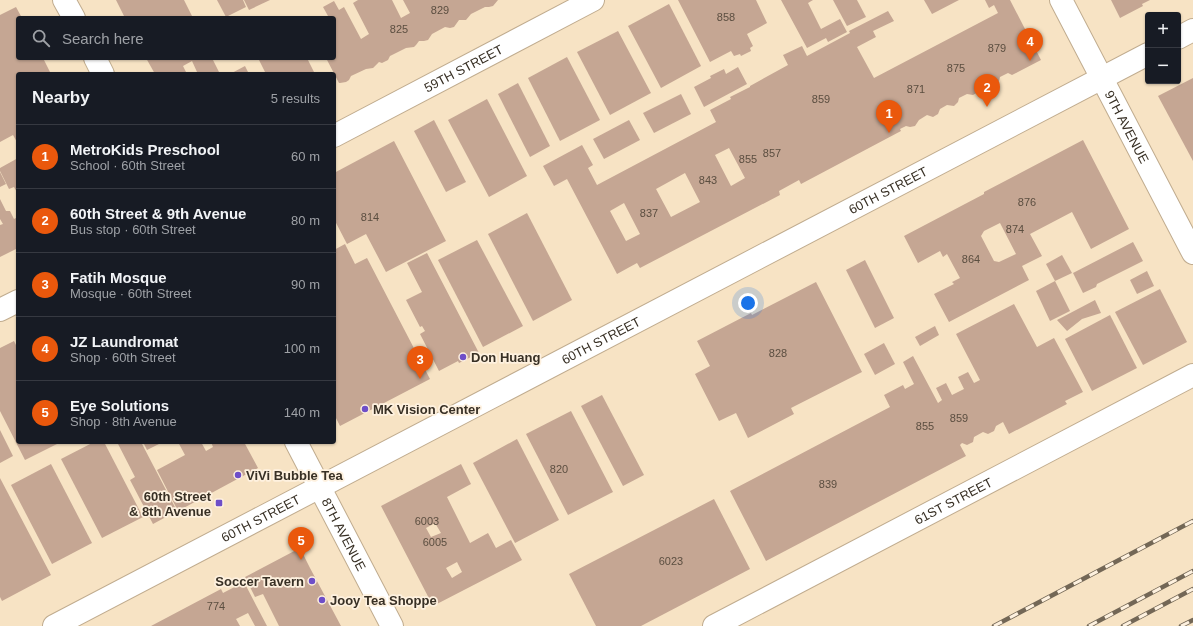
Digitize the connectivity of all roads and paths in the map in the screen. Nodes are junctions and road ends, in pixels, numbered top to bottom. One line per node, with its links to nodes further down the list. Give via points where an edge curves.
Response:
1 (64, 0): 4 (street)
2 (593, 0): 11 (street, 59TH STREET)
3 (1061, 0): 10 (street, 9TH AVENUE)
4 (73, 16)
5 (1193, 30): 6 (street)
6 (1181, 36)
7 (1145, 56): 10 (street, 60TH STREET)
8 (96, 60): 9 (street)
9 (102, 72)
10 (1102, 78): 12 (street, 9TH AVENUE); 17 (street, 60TH STREET)
11 (336, 135)
12 (1193, 253)
13 (16, 302): 14 (street)
14 (0, 310)
15 (1193, 375): 20 (street, 61ST STREET)
16 (297, 444): 17 (street, 8TH AVENUE)
17 (319, 487): 18 (street, 60TH STREET); 19 (street, 8TH AVENUE)
18 (54, 626)
19 (392, 626)
20 (714, 626)

